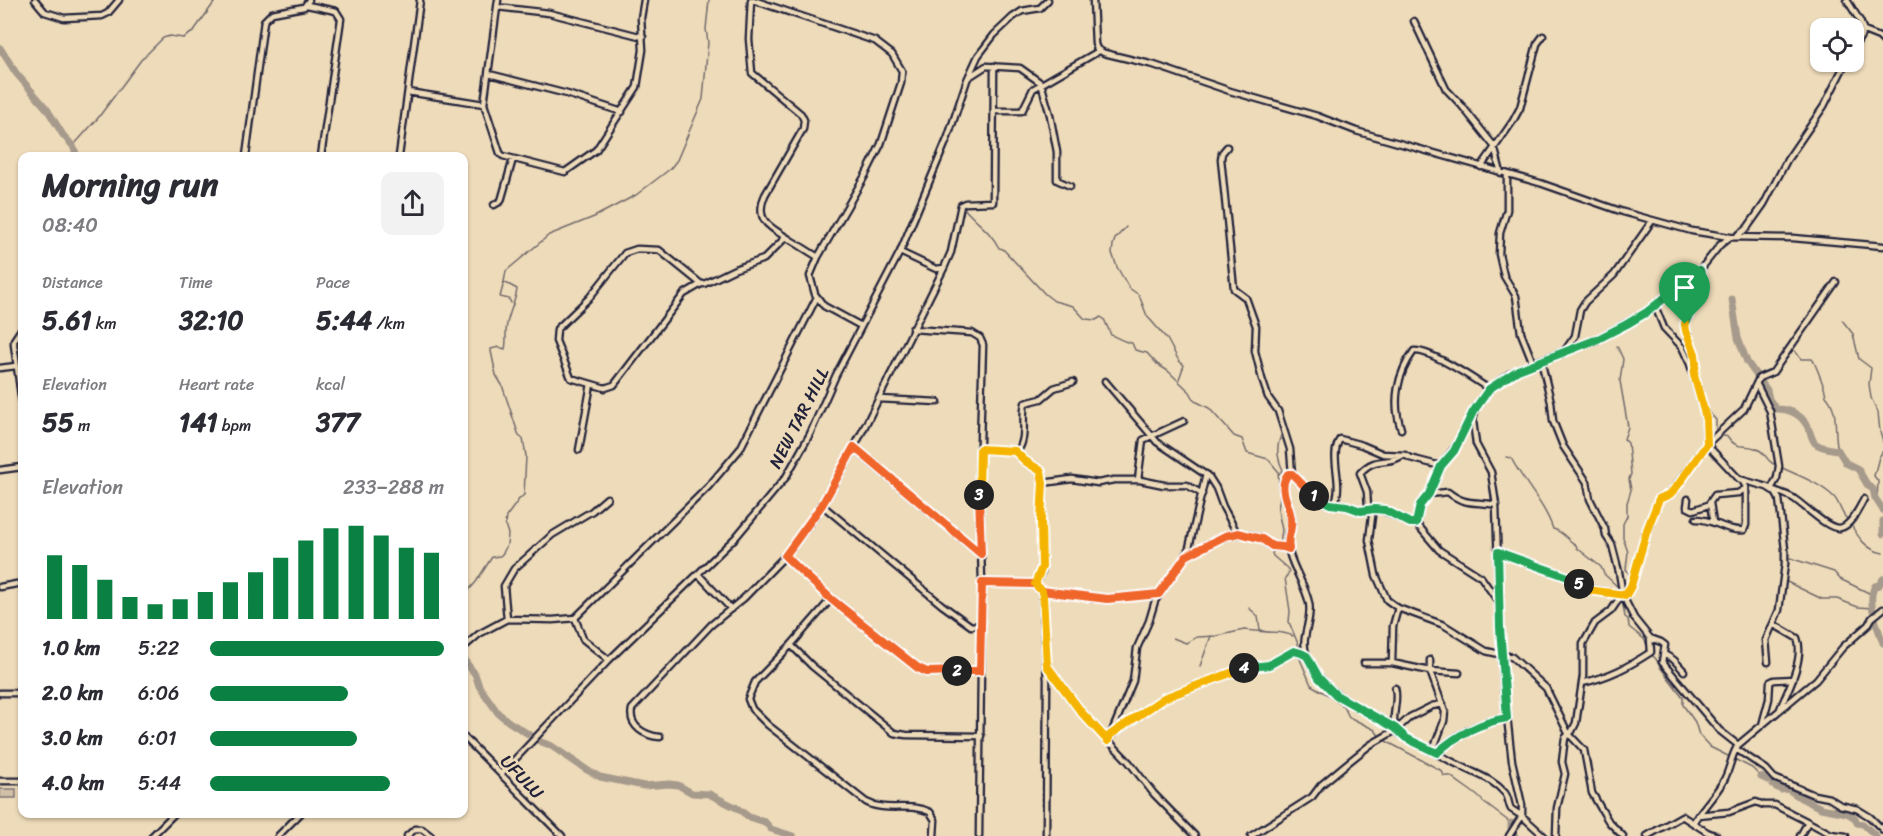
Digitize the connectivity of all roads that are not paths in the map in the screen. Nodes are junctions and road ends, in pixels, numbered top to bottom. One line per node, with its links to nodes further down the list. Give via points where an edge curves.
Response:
1 (35, 0): 2 (street, via 45,12 64,18 102,16)
2 (118, 0)
3 (420, 0): 24 (street)
4 (498, 0): 11 (street)
5 (644, 0): 16 (street)
6 (752, 0): 41 (street, via 752,73 804,118 803,129 761,204 766,223); 45 (street, via 875,41 892,54 902,70 902,83 881,144)
7 (1048, 0): 22 (street, NEW TAR HILL, via 1040,8 1012,17 975,61)
8 (1093, 0): 18 (street, via 1094,41)
9 (1847, 0): 12 (street)
10 (308, 2): 30 (street, via 297,9 272,13 264,21); 31 (street, via 336,11 342,19)
11 (497, 7): 16 (street, via 549,13); 21 (street)
12 (1858, 18)
13 (1414, 21): 28 (street, via 1446,89)
14 (1864, 31): 17 (street)
15 (1543, 36): 28 (street, via 1537,44 1520,108)
16 (643, 37): 27 (street, via 637,87)
17 (1883, 41)
18 (1099, 51): 23 (street); 34 (street)
19 (994, 66): 22 (street); 23 (street, via 1020,68); 26 (street)
20 (1841, 72): 40 (street, via 1764,204)
21 (489, 74): 25 (street); 27 (street)
22 (969, 76): 44 (street, NEW TAR HILL)
23 (1041, 83): 26 (street, via 1031,91 1022,111); 37 (street, via 1057,152 1057,180)
24 (408, 92): 25 (street); 32 (street)
25 (484, 104): 33 (street, via 500,153)
26 (994, 111): 46 (street, via 993,202 961,206)
27 (622, 112): 33 (street, via 596,150 567,172)
28 (1494, 146): 34 (street); 35 (street)
29 (1227, 147): 85 (street, via 1221,159 1234,288 1246,298 1256,326 1255,351 1268,397 1278,411 1290,449)
30 (247, 152)
31 (322, 152)
32 (400, 152)
33 (513, 159): 38 (street, via 501,201)
34 (1481, 166): 35 (street)
35 (1501, 173): 36 (street)
36 (1507, 175): 39 (street); 57 (street, via 1507,210 1499,254 1504,276 1516,296 1521,333)
37 (1070, 186)
38 (494, 205)
39 (1652, 221): 42 (street); 55 (street, via 1614,275 1585,302 1575,336)
40 (1737, 236): 42 (street); 43 (street)
41 (786, 237): 45 (street); 49 (street, via 764,260)
42 (1730, 237): 47 (street)
43 (1883, 246)
44 (900, 252): 46 (street, via 936,269); 52 (street, NEW TAR HILL)
45 (818, 257): 50 (street, via 810,276)
46 (944, 268): 53 (street)
47 (1700, 270): 51 (street); 60 (street, via 1705,290 1685,324 1695,354)
48 (1836, 282): 65 (street, via 1773,372 1760,378)
49 (700, 284): 64 (street, via 684,294 614,385 608,388); 64 (street, via 659,250 625,253 556,333 572,378)
50 (817, 297): 52 (street, via 828,309); 123 (street, via 734,458)
51 (1655, 306): 55 (street, via 1598,339); 60 (street, via 1664,328 1682,347)
52 (861, 326): 110 (street, NEW TAR HILL, via 786,477 747,525)
53 (912, 329): 67 (street); 77 (street, via 972,333 980,338)
54 (18, 336): 58 (street, via 14,343)
55 (1562, 353): 56 (street)
56 (1541, 360): 57 (street); 117 (street, via 1553,421 1563,446 1587,482 1590,499 1612,545)
57 (1533, 363): 66 (street)
58 (16, 366): 59 (street); 61 (street)
59 (0, 368)
60 (1694, 375): 75 (street, via 1706,418)
61 (18, 378)
62 (1105, 381): 71 (street)
63 (1073, 382): 79 (street, via 1025,403 1024,432)
64 (591, 384): 78 (street)
65 (1758, 385): 75 (street, via 1744,409); 90 (street, via 1770,411 1779,466)
66 (1489, 389): 69 (street); 72 (street, via 1438,359 1414,351 1398,386 1396,410)
67 (879, 399): 68 (street); 76 (street)
68 (938, 402)
69 (1476, 407): 81 (street); 99 (street, via 1476,444 1491,472)
70 (1184, 421): 73 (street)
71 (1142, 426): 73 (street); 74 (street)
72 (1401, 429)
73 (1149, 435): 74 (street); 84 (street)
74 (1141, 443): 86 (street)
75 (1707, 444): 87 (street); 117 (street, via 1678,485 1659,499 1630,588)
76 (854, 447): 98 (street); 107 (street)
77 (980, 449): 79 (street); 107 (street)
78 (579, 450)
79 (1017, 452): 88 (street, via 1040,469)
80 (1403, 455): 81 (street); 97 (street, via 1383,454 1339,440 1339,481); 100 (street, via 1376,461 1362,470 1360,476)
81 (1441, 466): 92 (street)
82 (18, 468): 83 (street)
83 (0, 470)
84 (1206, 474): 91 (street); 104 (street)
85 (1292, 474): 97 (street, via 1313,495); 105 (street, via 1283,483 1291,526)
86 (1138, 480): 88 (street, via 1098,483 1072,479); 91 (street, via 1187,485)
87 (1742, 480): 89 (street); 90 (street)
88 (1043, 483): 113 (street, via 1042,567)
89 (1746, 487): 96 (street, via 1738,494 1714,495); 102 (street, via 1744,530 1728,529)
90 (1771, 489): 95 (street, via 1794,499 1837,528 1849,521); 125 (street, via 1779,499 1785,551 1782,597)
91 (1202, 494): 109 (street)
92 (1429, 494): 99 (street, via 1448,492 1465,503); 103 (street, via 1420,505)
93 (607, 498): 124 (street, via 552,535 514,569 504,586)
94 (1688, 499): 96 (street, via 1687,507 1693,510)
95 (1864, 499)
96 (1710, 503): 102 (street)
97 (1334, 504): 100 (street, via 1361,511)
98 (822, 505): 108 (street); 126 (street, via 942,605 970,626)
99 (1496, 505): 106 (street)
100 (1369, 509): 103 (street, via 1385,510); 120 (street, via 1376,574 1387,600)
101 (1696, 519): 102 (street)
102 (1713, 522)
103 (1416, 523): 119 (street, via 1439,550 1481,577)
104 (1237, 532): 105 (street); 109 (street)
105 (1289, 549): 131 (street, via 1310,605 1305,637)
106 (1498, 552): 117 (street, via 1571,578 1588,590); 119 (street)
107 (981, 554): 111 (street)
108 (785, 556): 118 (street); 121 (street)
109 (1186, 556): 116 (street)
110 (698, 574): 121 (street); 133 (street, NEW TAR HILL)
111 (982, 583): 113 (street); 126 (street)
112 (18, 584): 114 (street)
113 (1035, 584): 115 (street)
114 (0, 587)
115 (1042, 591): 116 (street, via 1107,599); 138 (street)
116 (1159, 594): 156 (street, via 1137,648 1133,681)
117 (1622, 596): 127 (street); 144 (street, via 1595,623 1583,642)
118 (831, 599): 129 (street); 139 (street, via 922,671)
119 (1499, 603): 132 (street)
120 (1398, 608): 132 (street); 137 (street, via 1393,626)
121 (731, 609): 155 (street, via 711,625 632,710 631,720 638,728)
122 (1883, 609): 149 (street, via 1815,680)
123 (575, 618): 124 (street); 133 (street, via 583,639)
124 (507, 619): 128 (street)
125 (1773, 624): 135 (street, via 1765,643); 143 (street, via 1799,641)
126 (980, 625): 139 (street)
127 (1650, 639): 130 (street, via 1665,645); 144 (street, via 1650,653 1632,666)
128 (468, 644)
129 (791, 645): 154 (street, via 894,733); 176 (street, via 754,682 748,696 752,709 866,802 930,812 935,820)
130 (1664, 654): 141 (street); 158 (street, via 1662,662 1690,698)
131 (1307, 656): 152 (street, via 1319,678 1336,695); 156 (street, via 1294,651 1269,665 1247,667 1167,697)
132 (1502, 656): 150 (street); 153 (street, via 1515,659 1547,690)
133 (609, 660): 160 (street, NEW TAR HILL)
134 (1430, 660): 140 (street)
135 (1768, 662)
136 (1364, 663): 137 (street)
137 (1392, 663): 140 (street)
138 (1047, 666): 156 (street, via 1082,713); 178 (street)
139 (980, 671): 154 (street)
140 (1430, 671): 142 (street); 148 (street)
141 (1684, 671)
142 (1459, 673)
143 (1793, 679): 149 (street); 151 (street, via 1770,682)
144 (1581, 683): 153 (street, via 1576,723)
145 (1395, 688): 152 (street)
146 (0, 693): 147 (street)
147 (18, 693)
148 (1443, 704): 152 (street, via 1419,712); 159 (street, via 1444,722)
149 (1780, 709): 151 (street)
150 (1507, 718): 159 (street, via 1461,734); 164 (street)
151 (1762, 725): 158 (street)
152 (1395, 729): 159 (street); 180 (street, via 1345,765 1312,797)
153 (1568, 733): 182 (street); 183 (street, via 1584,750 1592,793 1609,822)
154 (981, 736): 177 (street)
155 (660, 737)
156 (1109, 738): 179 (street, via 1154,794)
157 (468, 741): 160 (street, UFULU)
158 (1737, 747): 163 (street, via 1718,791); 169 (street, via 1771,776 1857,809)
159 (1435, 751): 164 (street, via 1485,776 1506,794 1511,810)
160 (501, 774): 175 (street, UFULU)
161 (0, 781): 162 (street)
162 (18, 781)
163 (1698, 815): 167 (street, via 1729,812 1756,802 1775,805); 168 (street)
164 (1522, 816): 170 (street); 181 (street)
165 (170, 818): 171 (street)
166 (296, 818): 172 (street)
167 (1808, 822): 186 (street); 187 (street, via 1831,834)
168 (1693, 823): 184 (street, via 1678,816); 185 (street)
169 (1883, 830)
170 (1511, 832)
171 (152, 836)
172 (278, 836)
173 (407, 836): 174 (street, via 415,829)
174 (431, 836)
175 (562, 836)
176 (934, 836)
177 (979, 836)
178 (1046, 836)
179 (1195, 836)
180 (1251, 836)
181 (1544, 836)
182 (1556, 836)
183 (1623, 836)
184 (1647, 836)
185 (1717, 836)
186 (1800, 836)
187 (1846, 836)

